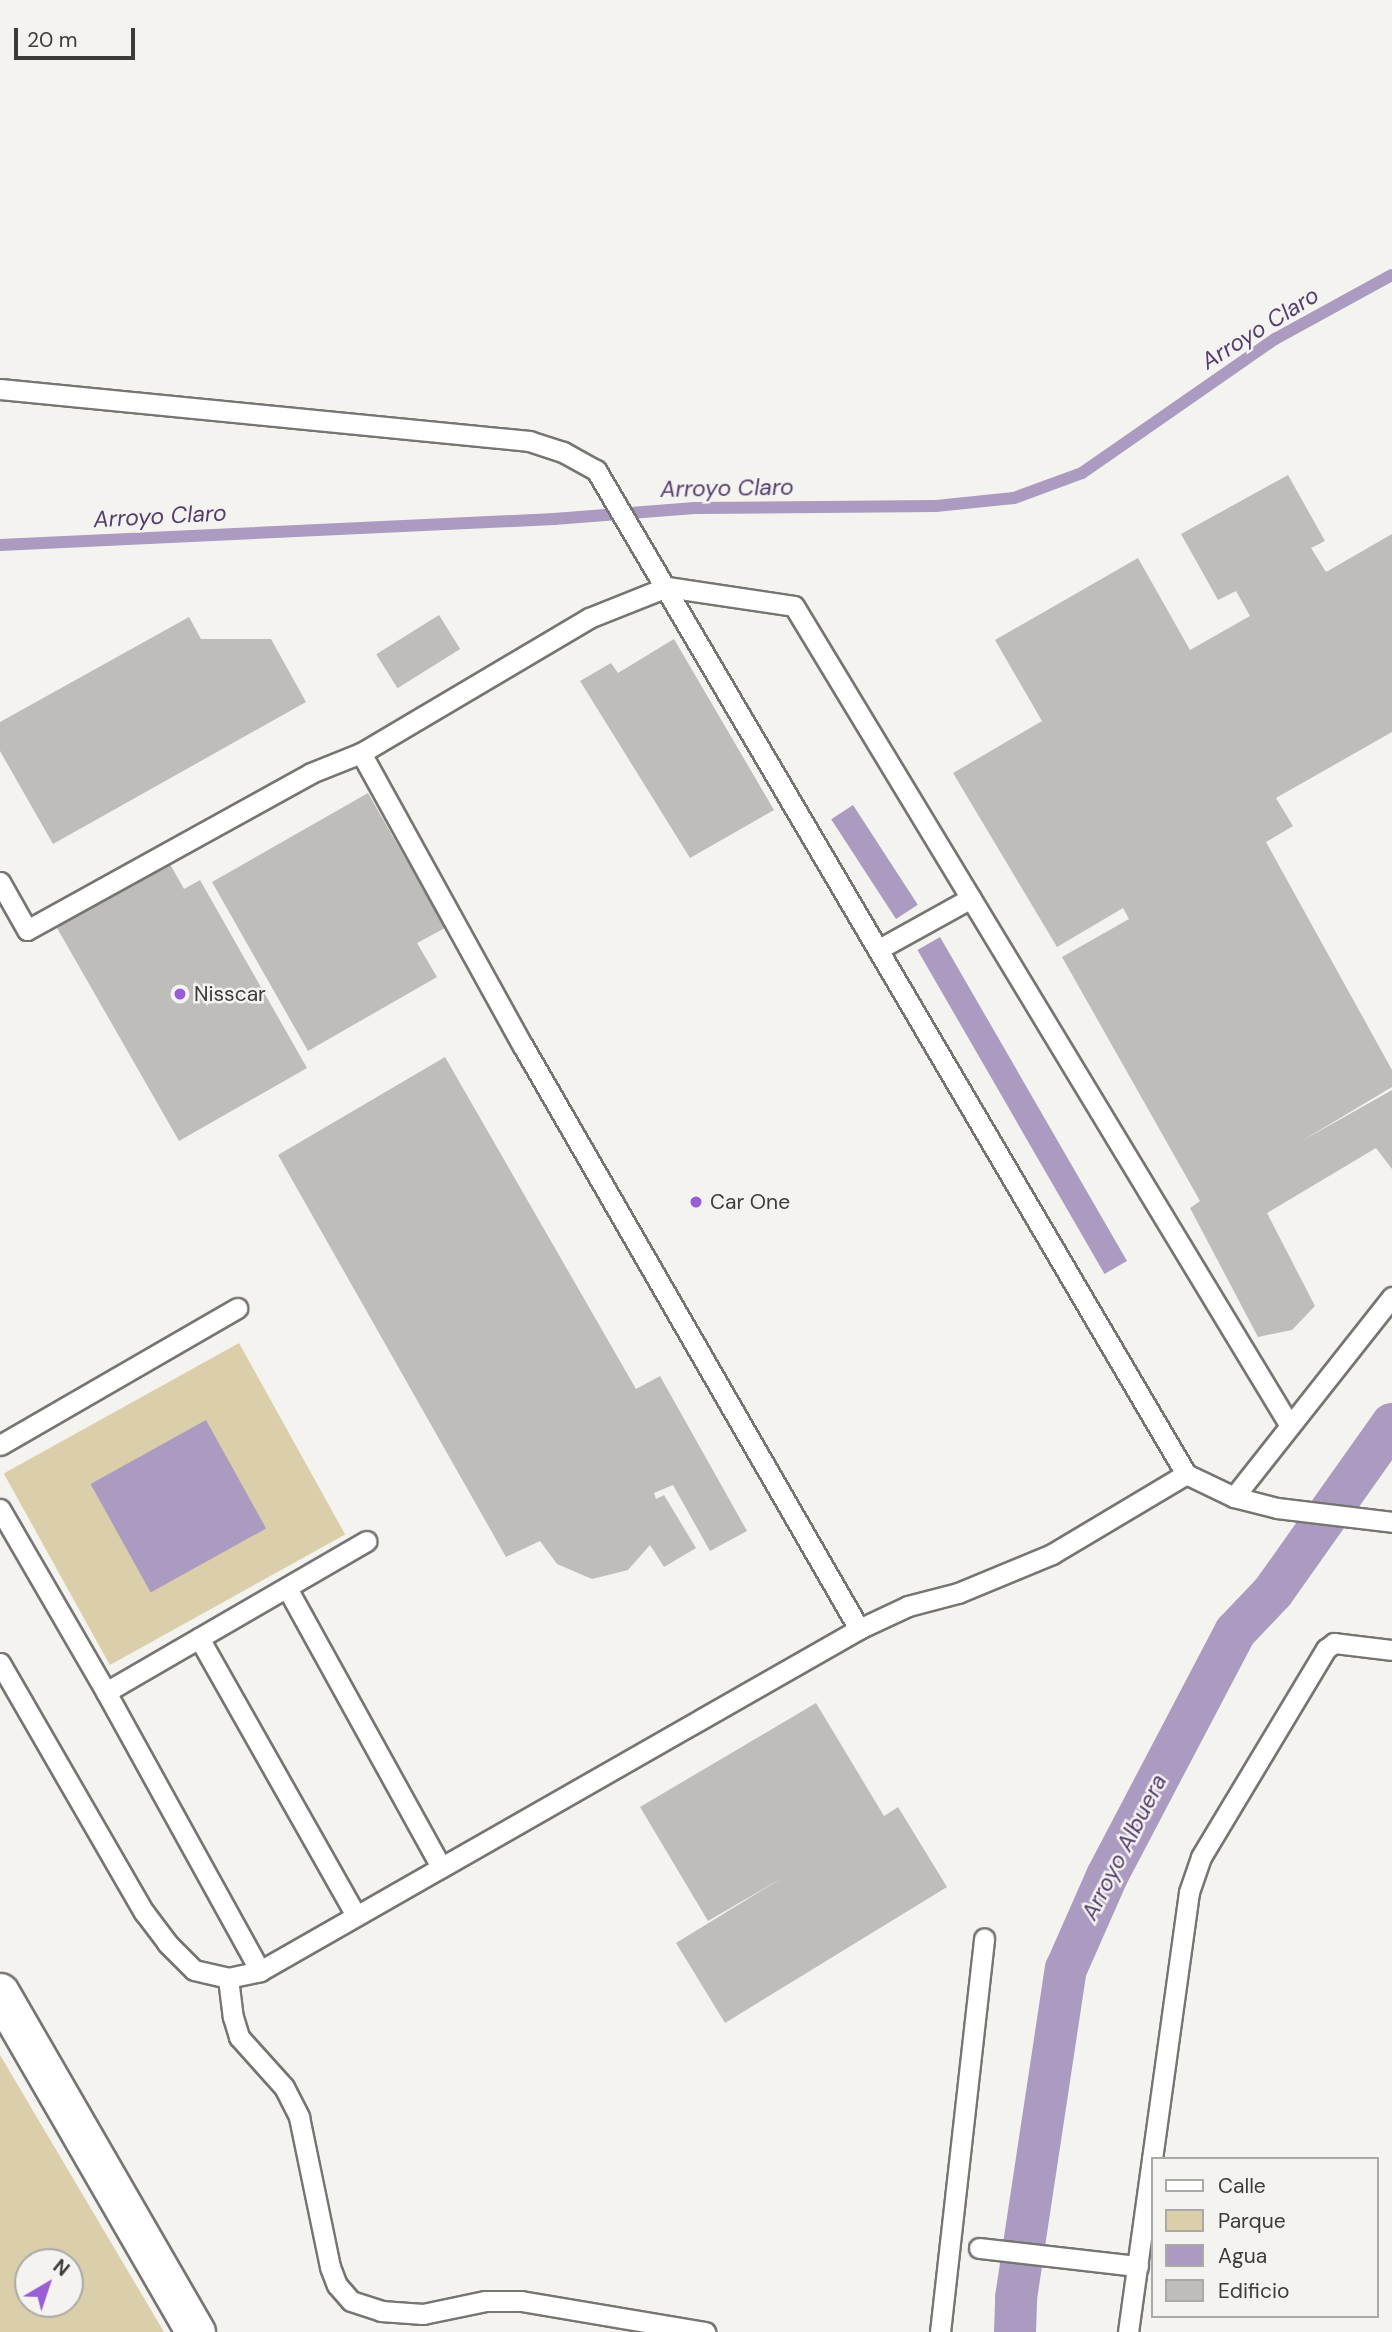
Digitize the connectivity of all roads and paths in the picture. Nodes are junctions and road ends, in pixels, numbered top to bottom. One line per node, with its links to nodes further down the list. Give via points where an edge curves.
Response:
1 (0, 389): 2 (lane, via 529,440 596,470)
2 (664, 581): 3 (lane, via 589,618); 5 (lane, via 794,606); 6 (lane)
3 (361, 752): 4 (lane, via 311,773 27,930); 17 (lane, via 523,1046)
4 (0, 882)
5 (971, 898): 6 (lane); 9 (lane)
6 (879, 949): 11 (lane)
7 (1392, 1297): 9 (lane)
8 (237, 1308): 10 (lane)
9 (1290, 1426): 12 (lane)
10 (0, 1445)
11 (1186, 1474): 12 (lane); 17 (lane, via 1052,1554 958,1593 908,1606)
12 (1234, 1497): 14 (lane, via 1277,1508)
13 (0, 1508): 21 (lane)
14 (1392, 1522)
15 (366, 1541): 16 (lane)
16 (286, 1588): 18 (lane); 22 (lane)
17 (859, 1629): 22 (lane)
18 (200, 1638): 21 (lane); 23 (lane)
19 (1392, 1650): 28 (lane, via 1334,1643 1326,1649 1201,1857 1189,1892)
20 (0, 1663): 26 (lane, via 144,1912 194,1970)
21 (106, 1692): 25 (lane)
22 (441, 1867): 23 (lane)
23 (356, 1916): 25 (lane)
24 (984, 1938): 34 (lane)
25 (260, 1971): 26 (lane)
26 (228, 1978): 33 (lane, via 239,2038 284,2087 299,2117 330,2267 337,2285 351,2301 380,2311 423,2314 485,2301 521,2301)
27 (0, 1993): 32 (street)
28 (1152, 2157)
29 (1150, 2174): 31 (lane)
30 (979, 2248): 31 (lane)
31 (1138, 2266): 35 (lane)
32 (196, 2332)
33 (705, 2332)
34 (940, 2332)
35 (1128, 2332)

